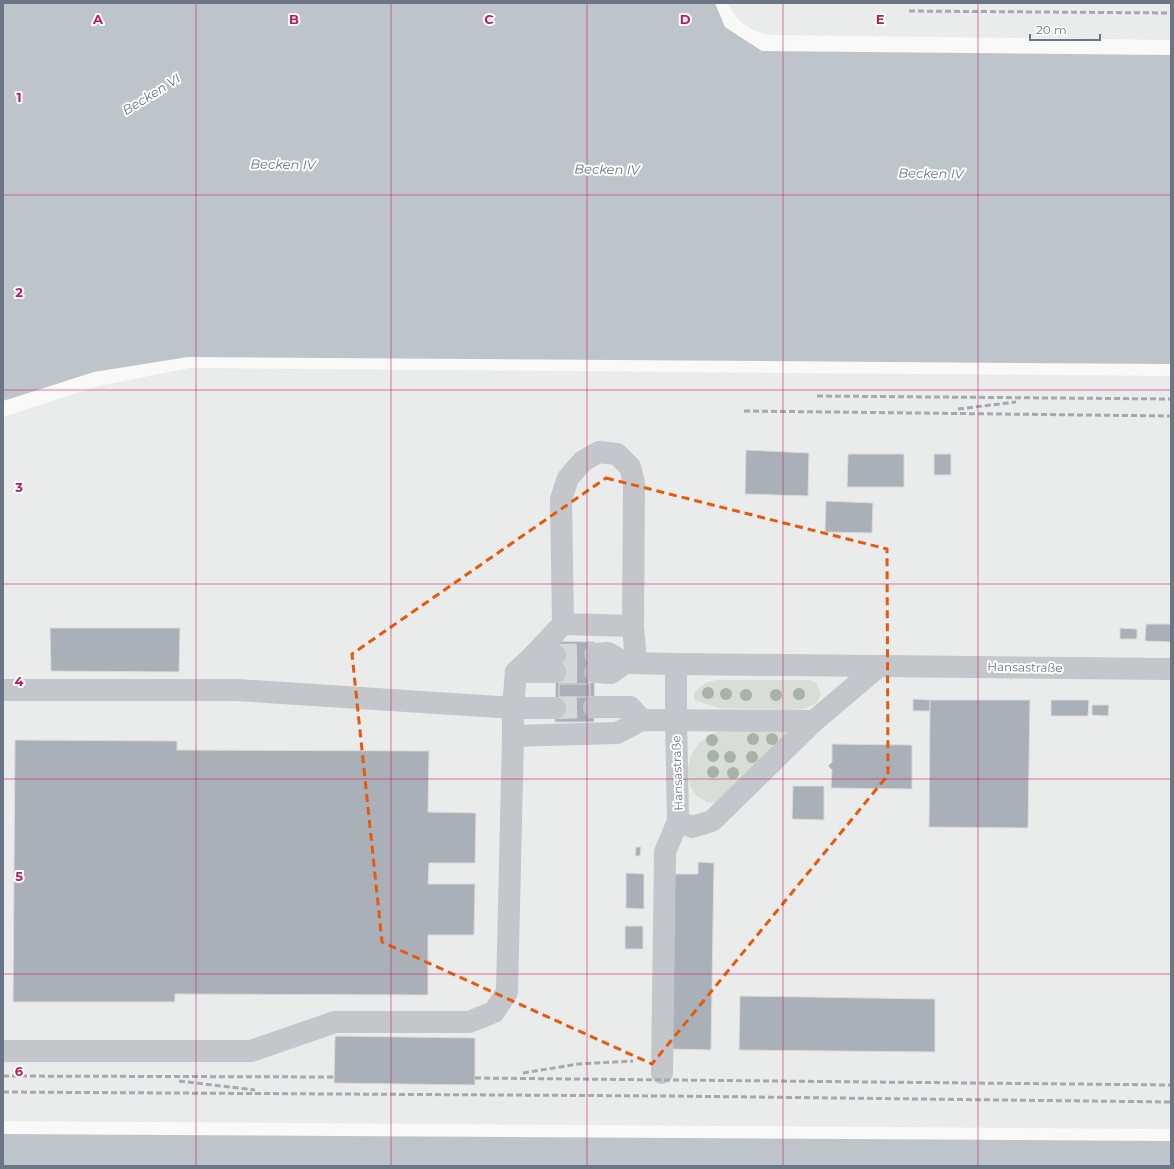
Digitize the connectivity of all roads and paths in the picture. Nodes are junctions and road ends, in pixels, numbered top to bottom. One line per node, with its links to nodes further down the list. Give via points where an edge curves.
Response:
1 (563, 624): 2 (street); 2 (street, via 561,499 568,478 583,461 599,452 617,454 630,467 634,482); 3 (street)
2 (633, 626): 5 (street)
3 (533, 656): 9 (street); 9 (street, via 555,663)
4 (595, 663): 5 (street, via 611,673)
5 (630, 663): 6 (street)
6 (676, 664): 7 (street, Hansastraße); 15 (street, Hansastraße)
7 (879, 666): 8 (street, Hansastraße); 16 (street, Hansastraße)
8 (1171, 669)
9 (516, 672): 12 (street)
10 (3, 690): 12 (street, via 237,690)
11 (594, 707): 14 (street, via 630,707)
12 (513, 708): 13 (street); 17 (street)
13 (555, 708)
14 (642, 720): 15 (street); 17 (street, via 617,733)
15 (676, 720): 16 (street); 18 (street, Hansastraße)
16 (814, 721): 18 (street, Hansastraße, via 712,821 692,827)
17 (513, 736): 19 (street, via 507,992 494,1012 469,1022 335,1022 251,1051)
18 (678, 821): 20 (street, via 665,852)
19 (3, 1051)
20 (662, 1073)

